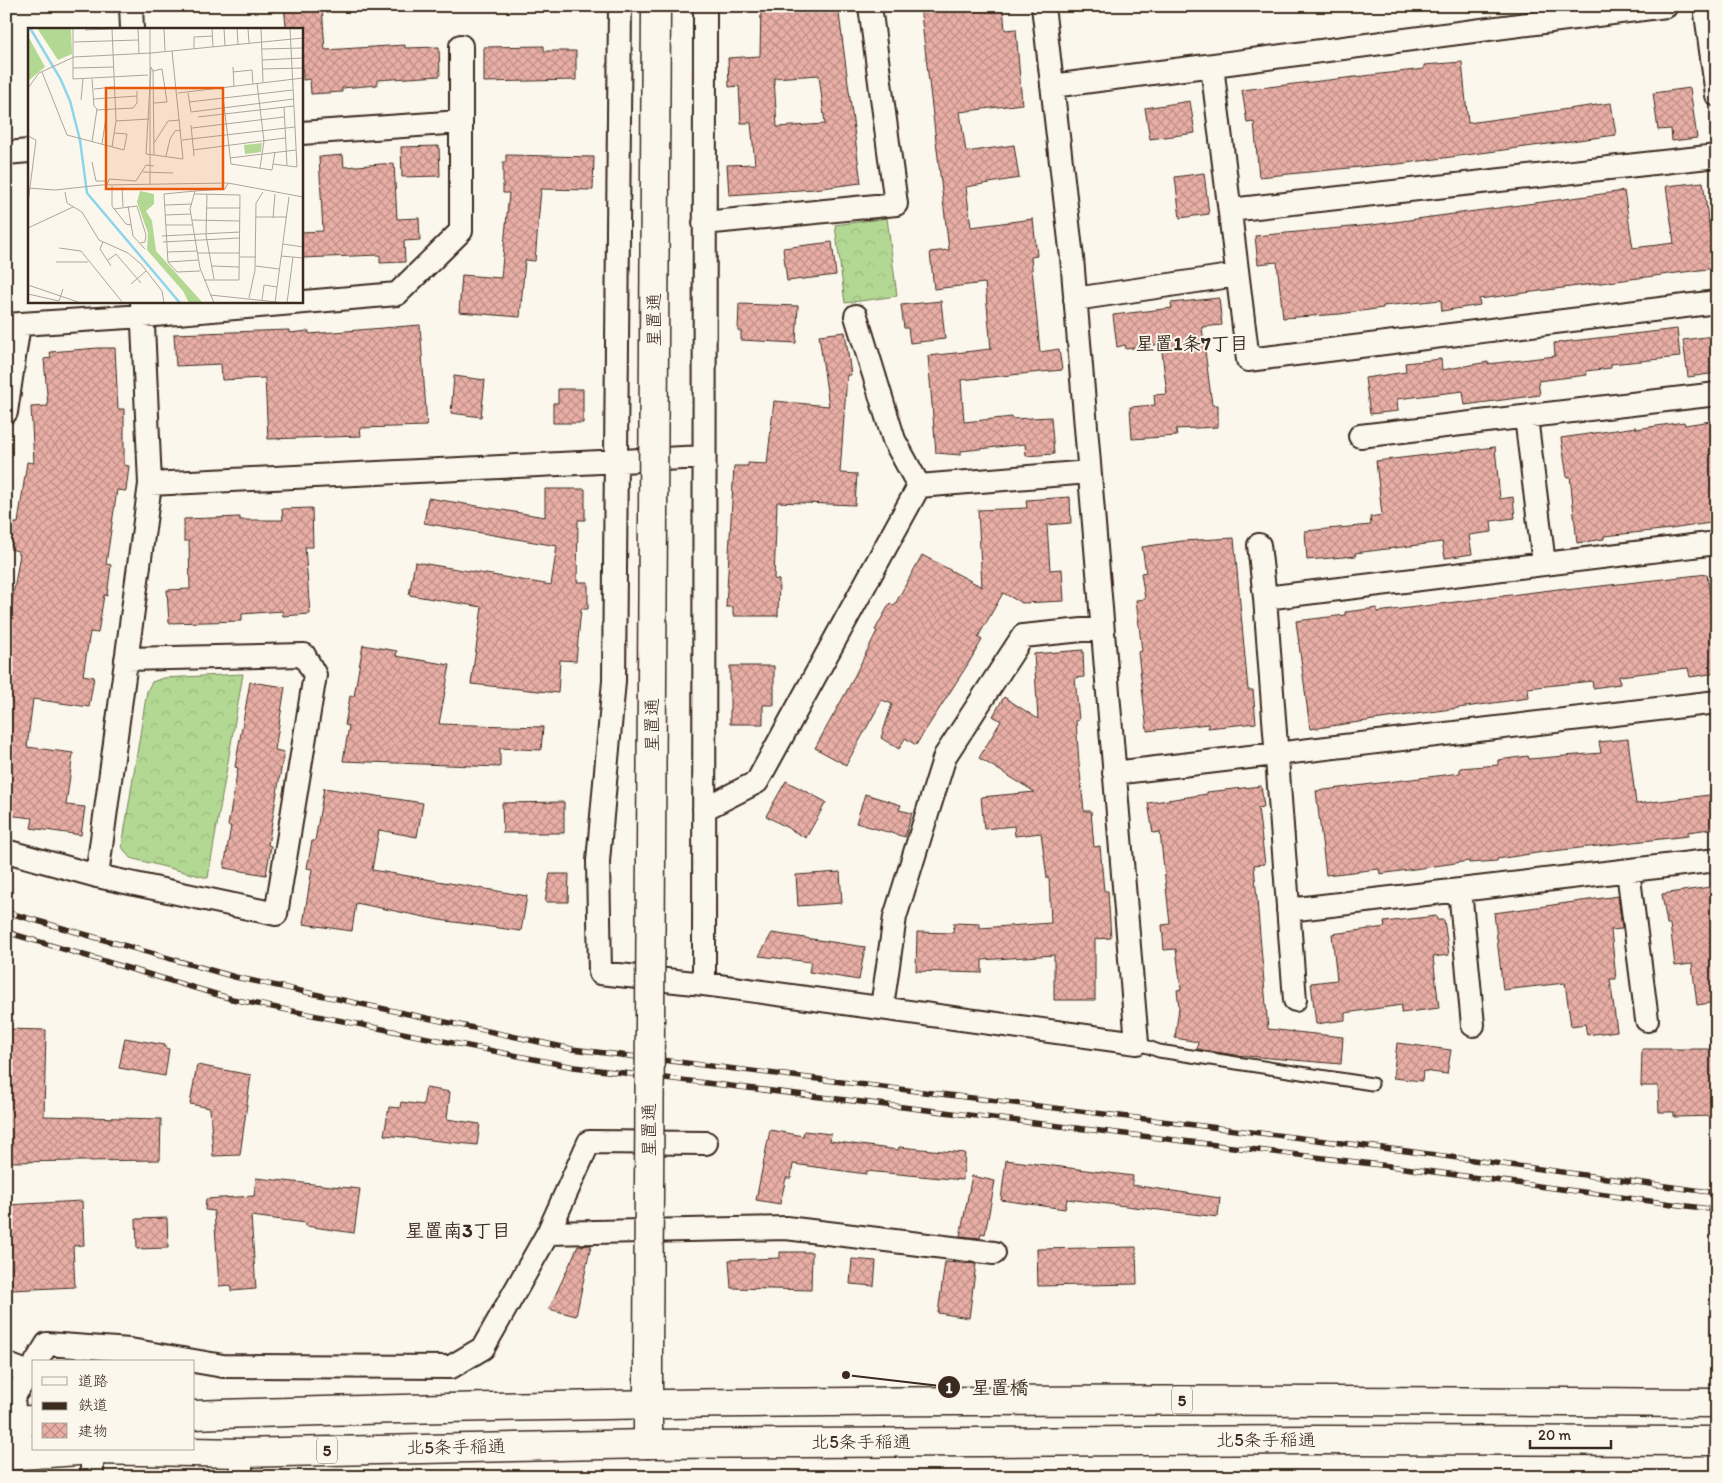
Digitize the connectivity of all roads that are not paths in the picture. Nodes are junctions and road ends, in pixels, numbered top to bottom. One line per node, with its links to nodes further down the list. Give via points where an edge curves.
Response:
1 (131, 6): 9 (street)
2 (620, 6): 34 (street)
3 (656, 6): 71 (main road, 星置通, bridge)
4 (705, 6): 20 (street)
5 (870, 6): 20 (street, via 896,204)
6 (1043, 6): 12 (street)
7 (1666, 6): 11 (street)
8 (1705, 6): 13 (street)
9 (132, 28)
10 (461, 46): 14 (street)
11 (1212, 66): 12 (street); 19 (street)
12 (1052, 86): 23 (street)
13 (1717, 95)
14 (461, 122): 15 (street); 22 (street, via 461,231 397,294)
15 (302, 133)
16 (28, 151): 17 (street)
17 (6, 153)
18 (1717, 156): 19 (street)
19 (1230, 210): 21 (street)
20 (704, 223): 33 (street)
21 (1238, 275): 23 (street); 25 (street, via 1248,360)
22 (302, 299)
23 (1075, 299): 35 (street)
24 (252, 302): 26 (street)
25 (1717, 302)
26 (143, 308): 28 (street); 36 (street)
27 (856, 316): 37 (street, via 894,440)
28 (13, 324): 30 (street)
29 (1717, 394): 31 (street)
30 (6, 412)
31 (1526, 417): 32 (street); 40 (street)
32 (1360, 436)
33 (704, 457): 34 (street); 47 (street)
34 (616, 462): 36 (street); 54 (street, via 614,681 598,861 600,973)
35 (1089, 472): 37 (street); 42 (street)
36 (150, 484): 43 (street)
37 (919, 486): 47 (street, via 757,782)
38 (1717, 543): 40 (street)
39 (1259, 544): 41 (street)
40 (1544, 564): 41 (street)
41 (1265, 598): 45 (street)
42 (1102, 628): 46 (street); 56 (street, via 1023,636 945,756 895,917)
43 (126, 659): 51 (street); 51 (street, via 304,655 316,675 276,914)
44 (1717, 702): 45 (street)
45 (1276, 754): 46 (street); 53 (street)
46 (1114, 773): 59 (street)
47 (704, 809): 54 (street)
48 (6, 850): 51 (street)
49 (1717, 860): 50 (street)
50 (1628, 871): 52 (street); 57 (street)
51 (97, 876)
52 (1460, 890): 53 (street); 58 (street)
53 (1288, 910): 55 (street)
54 (704, 984): 56 (street)
55 (1295, 1000)
56 (882, 1007): 59 (street)
57 (1647, 1020)
58 (1473, 1025)
59 (1137, 1043): 60 (lane, via 1159,1051)
60 (1372, 1084)
61 (706, 1144): 62 (street, via 589,1142)
62 (548, 1233): 63 (street, via 786,1228); 66 (street, via 483,1348 451,1367 224,1366)
63 (994, 1253)
64 (37, 1360): 65 (street, via 47,1344 130,1350)
65 (189, 1360)
66 (195, 1361)
67 (6, 1364): 68 (street)
68 (32, 1367)
69 (32, 1368): 73 (street, via 13,1397)
70 (1717, 1403): 71 (main road, 5, via 1317,1400)
71 (648, 1404): 72 (main road, 5); 75 (main road, 星置通)
72 (195, 1414)
73 (18, 1420): 77 (street)
74 (1717, 1441): 75 (main road, 北5条手稲通 / 5)
75 (648, 1444): 78 (main road, 北5条手稲通 / 5)
76 (92, 1450): 77 (main road, 北5条手稲通 / 5); 78 (main road, 北5条手稲通 / 5); 79 (street)
77 (17, 1454)
78 (241, 1465)
79 (92, 1477)

